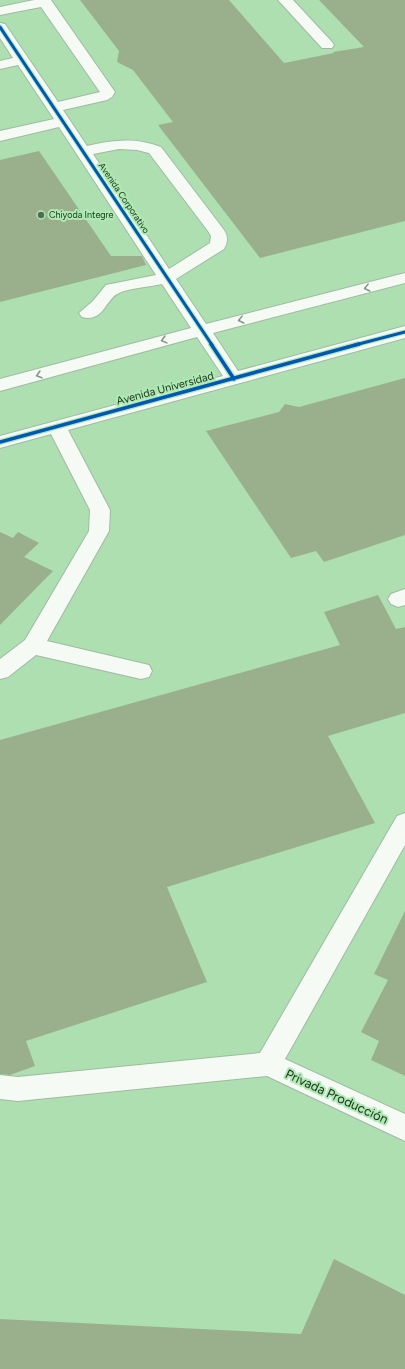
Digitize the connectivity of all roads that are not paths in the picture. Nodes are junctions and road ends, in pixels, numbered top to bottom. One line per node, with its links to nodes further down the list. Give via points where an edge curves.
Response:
1 (285, 0): 5 (street)
2 (44, 1): 3 (street); 8 (street, via 108,92 102,97)
3 (0, 11)
4 (0, 27): 6 (street, Avenida Corporativo)
5 (327, 45)
6 (22, 60): 7 (street); 8 (street, Avenida Corporativo)
7 (0, 65)
8 (53, 108): 9 (street, Avenida Corporativo)
9 (63, 122): 10 (street); 11 (street, Avenida Corporativo)
10 (0, 136)
11 (83, 152): 12 (street, Avenida Corporativo); 12 (street, via 115,144 142,144 155,150 216,230 219,236 218,244)
12 (167, 278): 14 (street, via 112,289 99,305); 15 (street, Avenida Corporativo)
13 (405, 278): 15 (street, one-way to 15)
14 (88, 312)
15 (202, 330): 17 (street, Avenida Corporativo); 18 (street, one-way to 18)
16 (405, 332): 17 (street, Avenida Universidad)
17 (234, 379): 19 (street, Avenida Universidad)
18 (0, 386)
19 (57, 427): 20 (street, Avenida Universidad); 21 (street, via 100,510 100,522 99,531)
20 (0, 442)
21 (33, 646): 22 (street); 23 (street)
22 (0, 671)
23 (140, 671)
24 (405, 823): 25 (street)
25 (268, 1064): 26 (street, via 18,1089); 27 (street, Privada Producción)
26 (0, 1087)
27 (405, 1128)

